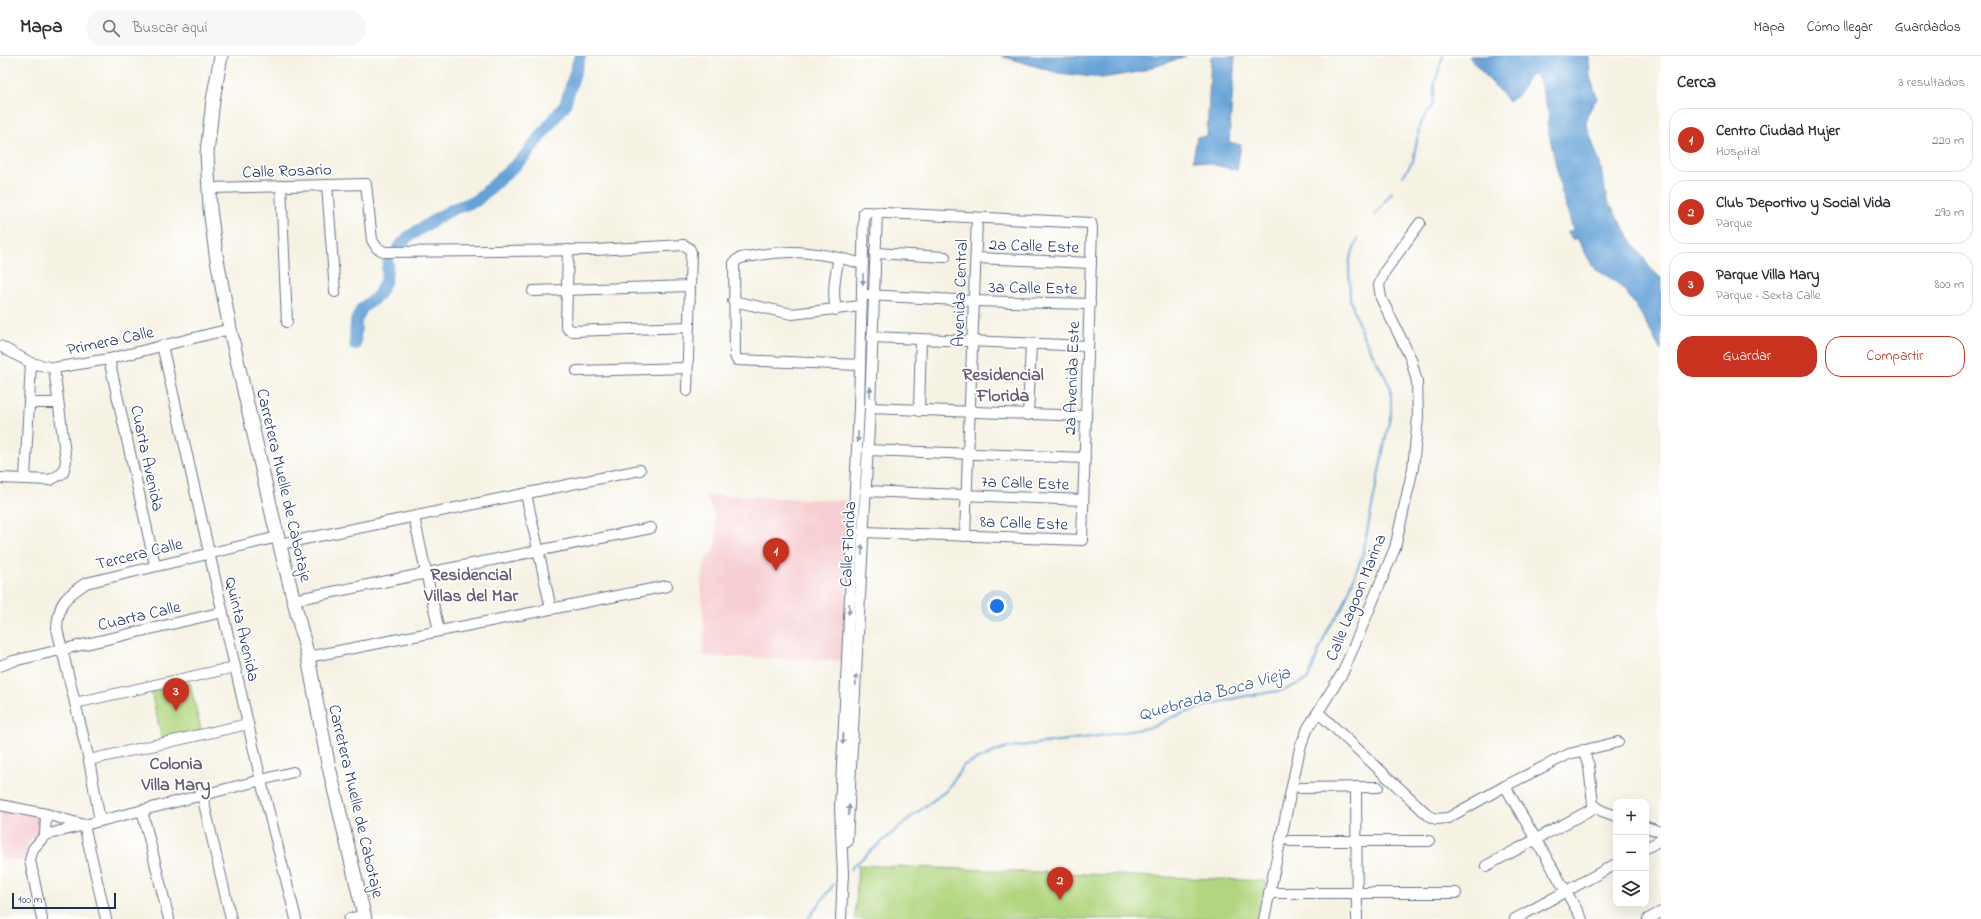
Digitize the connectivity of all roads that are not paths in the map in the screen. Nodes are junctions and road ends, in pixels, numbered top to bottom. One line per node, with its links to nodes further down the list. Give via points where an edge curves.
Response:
1 (221, 56): 4 (main road, Carretera Muelle de Cabotaje, via 212,100 208,145)
2 (327, 185): 3 (street, Calle Rosario); 8 (street, Calle Rosario, via 366,184 372,240 377,248 385,252); 18 (street)
3 (281, 186): 4 (street, Calle Rosario); 26 (street)
4 (209, 188): 28 (main road, Carretera Muelle de Cabotaje, via 216,254)
5 (877, 212): 6 (street); 9 (street, Calle Florida); 14 (street, Calle Florida, via 864,212)
6 (977, 218): 12 (street, Avenida Central); 13 (street, 2a Avenida Este, via 1091,223)
7 (1420, 223): 80 (street, Calle Lagoon Marina, via 1385,271 1379,285 1381,298 1411,359 1417,382 1418,417 1413,468 1395,548 1343,672)
8 (568, 250): 15 (street, via 684,245 691,252); 16 (street)
9 (876, 253): 10 (street); 20 (street, Calle Florida)
10 (945, 257)
11 (839, 258): 14 (street); 21 (street, via 805,251 773,252 736,259); 25 (street, via 833,294)
12 (976, 258): 13 (street, 2a Calle Este); 22 (street, Avenida Central)
13 (1091, 263): 23 (street, 2a Avenida Este)
14 (863, 264): 19 (street, Calle Florida, one-way to 19)
15 (690, 286): 16 (street); 27 (street)
16 (568, 290): 17 (street); 27 (street, via 566,325 573,331)
17 (533, 291)
18 (335, 292)
19 (862, 294): 20 (street, 3a Calle Este); 24 (street, Calle Florida)
20 (874, 295): 22 (street, 3a Calle Este); 29 (street, Calle Florida)
21 (733, 301): 25 (street, via 792,314); 38 (street, via 737,360)
22 (974, 301): 23 (street, 3a Calle Este); 31 (street, Avenida Central)
23 (1090, 304): 35 (street, 2a Avenida Este)
24 (861, 306): 25 (street); 38 (street, Calle Florida)
25 (836, 310)
26 (287, 322)
27 (689, 327): 40 (street)
28 (230, 329): 34 (street, Primera Calle); 64 (main road, Carretera Muelle de Cabotaje)
29 (872, 337): 30 (street); 45 (street, Calle Florida, one-way to 29)
30 (921, 339): 31 (street); 46 (street)
31 (973, 342): 32 (street); 47 (street, Avenida Central)
32 (1031, 344): 35 (street); 48 (street)
33 (0, 346): 37 (street, Primera Calle)
34 (162, 346): 36 (street, Primera Calle); 67 (street, Quinta Avenida)
35 (1088, 346): 49 (street, 2a Avenida Este)
36 (110, 359): 39 (street, Primera Calle); 68 (street, Cuarta Avenida)
37 (31, 363): 39 (street, Primera Calle); 43 (street)
38 (860, 365): 110 (street, Calle Florida, one-way to 110, via 840,808)
39 (54, 368): 44 (street)
40 (687, 368): 41 (street); 42 (street)
41 (577, 370)
42 (687, 391)
43 (29, 403): 44 (street); 55 (street)
44 (58, 403): 55 (street, via 66,461 63,473 50,480)
45 (870, 408): 46 (street); 50 (street, Calle Florida)
46 (919, 410): 47 (street)
47 (970, 413): 48 (street); 51 (street, Avenida Central)
48 (1028, 415): 49 (street)
49 (1086, 416): 52 (street, 2a Avenida Este)
50 (867, 450): 51 (street); 56 (street, Calle Florida)
51 (968, 454): 52 (street); 58 (street, Avenida Central)
52 (1085, 458): 59 (street, 2a Avenida Este)
53 (640, 470): 57 (street, Tercera Calle)
54 (0, 478): 55 (street)
55 (25, 479)
56 (865, 491): 58 (street, 7a Calle Este); 62 (street, Calle Florida)
57 (526, 494): 60 (street, Tercera Calle); 66 (street)
58 (967, 496): 59 (street, 7a Calle Este); 63 (street, Avenida Central)
59 (1083, 500): 65 (street, 2a Avenida Este)
60 (414, 517): 64 (street, Tercera Calle); 69 (street)
61 (652, 528): 66 (street)
62 (863, 532): 63 (street, 8a Calle Este); 110 (street, Calle Florida, one-way to 62, via 849,822)
63 (965, 536): 65 (street, 8a Calle Este)
64 (279, 540): 67 (street, Tercera Calle); 71 (main road, Carretera Muelle de Cabotaje)
65 (1082, 540)
66 (538, 551): 69 (street); 72 (street)
67 (209, 552): 68 (street, Tercera Calle); 73 (street, Quinta Avenida)
68 (155, 565): 75 (street, Tercera Calle, via 86,583 68,595 58,615 57,629)
69 (426, 574): 71 (street); 74 (street)
70 (667, 586): 72 (street)
71 (293, 600): 76 (main road, Carretera Muelle de Cabotaje)
72 (551, 609): 74 (street)
73 (222, 612): 75 (street, Cuarta Calle); 78 (street, Quinta Avenida)
74 (439, 631): 76 (street)
75 (62, 650): 77 (street, Cuarta Calle); 79 (street, Tercera Calle)
76 (308, 657): 116 (main road, Carretera Muelle de Cabotaje, via 328,763)
77 (0, 666)
78 (235, 667): 79 (street); 81 (street, Quinta Avenida)
79 (75, 703): 84 (street, Tercera Calle)
80 (1317, 714): 87 (street, via 1432,818 1448,818); 112 (street, Calle Lagoon Marina, via 1300,748)
81 (248, 724): 84 (street); 86 (street, Quinta Avenida)
82 (1618, 742): 83 (street)
83 (1583, 750): 87 (street, via 1569,754); 93 (street, via 1589,766 1591,796)
84 (89, 760): 97 (street, Tercera Calle)
85 (293, 772): 86 (street)
86 (261, 781): 91 (street); 121 (street, Quinta Avenida)
87 (1505, 786): 102 (street)
88 (1356, 787): 89 (street); 90 (street); 105 (street)
89 (1378, 787)
90 (1300, 788)
91 (202, 795): 94 (street); 120 (street)
92 (0, 805): 95 (street)
93 (1596, 807): 96 (street); 102 (street)
94 (142, 810): 97 (street); 119 (street)
95 (46, 814): 98 (street); 101 (street)
96 (1613, 815)
97 (100, 821): 98 (street)
98 (84, 825): 101 (street); 118 (street)
99 (1649, 828): 100 (street)
100 (1661, 832)
101 (45, 834): 117 (street, via 33,849 30,860)
102 (1536, 840): 108 (street); 111 (street)
103 (1661, 840): 107 (street)
104 (1290, 841): 105 (street)
105 (1356, 841): 106 (street); 114 (street)
106 (1429, 841)
107 (1649, 846)
108 (1486, 866)
109 (1613, 866): 111 (street)
110 (843, 876): 123 (street, Calle Florida)
111 (1566, 891): 126 (street); 127 (street)
112 (1269, 893): 114 (street); 124 (street, Calle Lagoon Marina)
113 (1456, 893): 114 (street)
114 (1357, 894): 125 (street)
115 (1661, 912): 128 (street)
116 (365, 917): 122 (street)
117 (42, 919)
118 (106, 919)
119 (169, 919)
120 (231, 919)
121 (296, 919)
122 (349, 919)
123 (841, 919)
124 (1264, 919)
125 (1357, 919)
126 (1515, 919)
127 (1582, 919)
128 (1648, 919)

